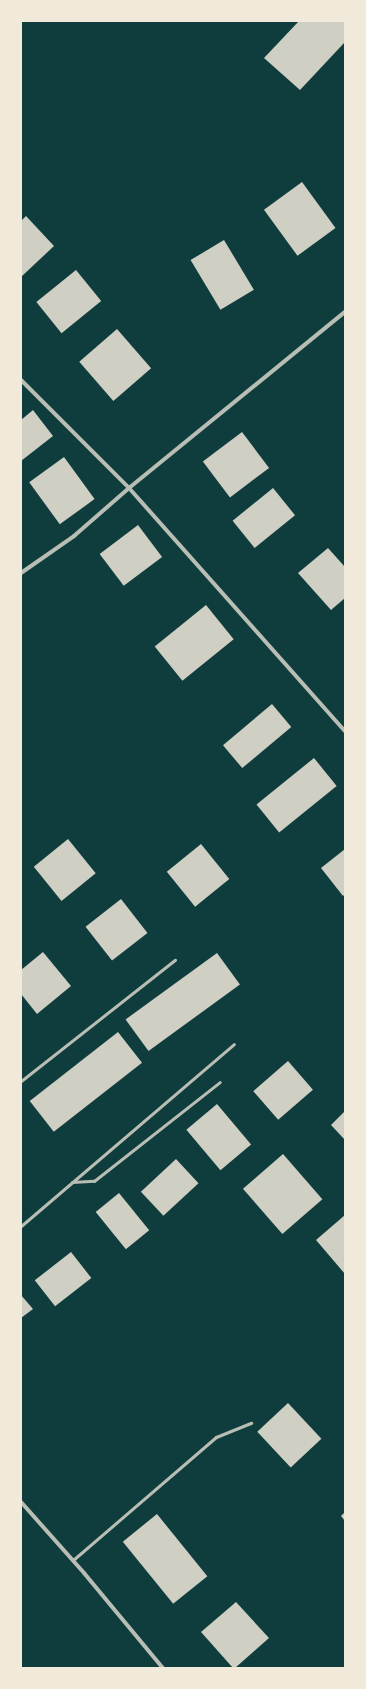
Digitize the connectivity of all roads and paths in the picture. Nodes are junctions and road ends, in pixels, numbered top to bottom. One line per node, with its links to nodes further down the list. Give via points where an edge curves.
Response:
1 (345, 312): 3 (street)
2 (21, 380): 3 (street)
3 (129, 488): 4 (street, via 74,536); 5 (street)
4 (21, 573)
5 (345, 731)
6 (175, 960): 8 (lane)
7 (234, 1044): 10 (lane)
8 (21, 1081)
9 (220, 1082): 10 (lane, via 94,1181)
10 (71, 1182): 11 (lane)
11 (21, 1226)
12 (251, 1423): 14 (lane, via 216,1437)
13 (21, 1502): 14 (street)
14 (73, 1560): 15 (street)
15 (164, 1668)

